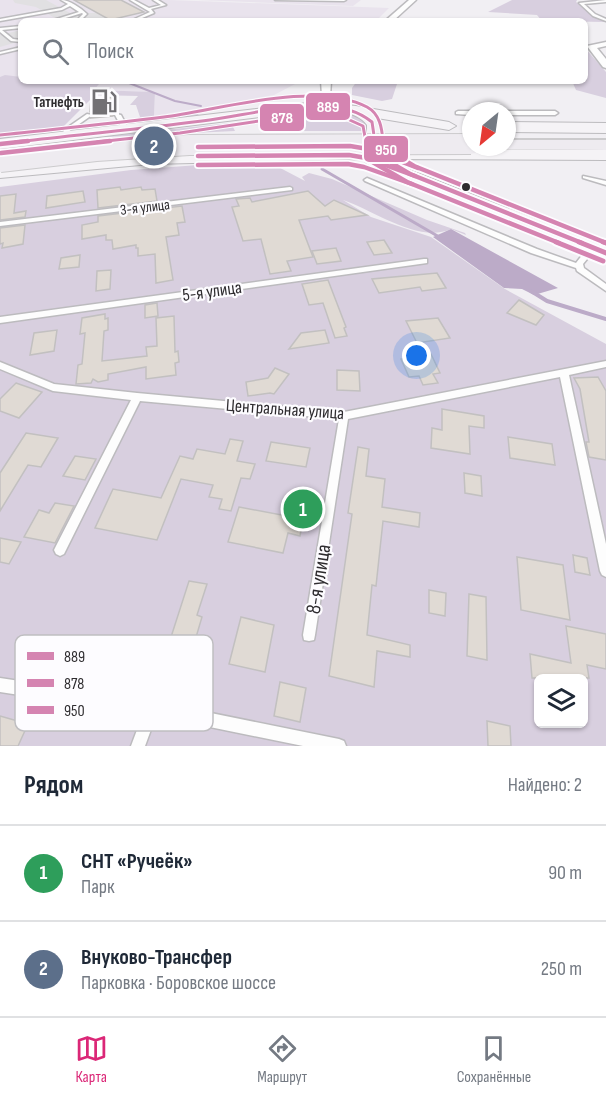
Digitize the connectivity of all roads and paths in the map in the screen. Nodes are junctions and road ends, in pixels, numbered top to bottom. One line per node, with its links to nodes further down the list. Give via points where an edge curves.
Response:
1 (63, 0): 9 (lane)
2 (132, 0): 10 (lane)
3 (155, 0): 10 (lane, via 164,5)
4 (277, 0): 5 (lane)
5 (281, 0): 6 (lane)
6 (344, 0)
7 (414, 0): 15 (street)
8 (606, 1): 17 (lane, via 581,3)
9 (71, 4): 11 (lane); 16 (lane)
10 (149, 9): 14 (lane, via 152,14)
11 (83, 12): 12 (lane); 13 (lane)
12 (62, 18)
13 (81, 18)
14 (141, 18)
15 (393, 18)
16 (0, 20)
17 (606, 20)
18 (18, 27): 19 (lane)
19 (0, 30): 20 (lane)
20 (18, 41)
21 (606, 44): 24 (street, via 591,46)
22 (18, 49): 23 (lane)
23 (0, 53)
24 (606, 65)
25 (326, 88): 26 (main road, via 322,99); 27 (main road, via 333,104)
26 (294, 107): 27 (main road); 28 (main road)
27 (345, 109): 33 (main road); 49 (main road, via 368,118 374,125)
28 (273, 111): 34 (main road); 39 (main road, via 263,118)
29 (555, 112): 35 (lane)
30 (89, 115): 42 (lane)
31 (118, 115): 41 (lane)
32 (462, 116): 33 (lane)
33 (453, 119): 36 (main road); 49 (main road, via 381,125)
34 (205, 121): 39 (main road, via 241,121); 41 (main road)
35 (516, 122)
36 (462, 123)
37 (516, 123): 40 (main road)
38 (516, 124): 44 (main road)
39 (259, 128): 53 (main road, via 265,147)
40 (606, 128)
41 (126, 130): 42 (main road)
42 (64, 136): 45 (main road)
43 (462, 136): 50 (main road, via 203,136)
44 (606, 137)
45 (0, 144)
46 (462, 144): 55 (main road, bridge, via 195,145)
47 (516, 145): 48 (main road)
48 (606, 145)
49 (371, 146): 51 (main road); 52 (main road); 57 (main road)
50 (0, 153)
51 (334, 154): 53 (main road); 57 (main road, via 361,157)
52 (411, 154): 54 (main road); 57 (main road, via 399,164)
53 (288, 155): 56 (main road, via 146,159)
54 (606, 155)
55 (0, 162)
56 (0, 172)
57 (410, 174): 63 (main road)
58 (585, 177): 60 (lane)
59 (367, 180): 65 (lane)
60 (606, 183)
61 (290, 189): 62 (lane, 3-я улица)
62 (0, 224)
63 (600, 250): 65 (lane)
64 (424, 261): 67 (lane, 5-я улица)
65 (579, 266): 66 (lane)
66 (606, 288)
67 (0, 320)
68 (606, 364): 70 (lane, Центральная улица)
69 (0, 365): 71 (lane, Центральная улица, via 52,387)
70 (564, 373): 72 (lane, Центральная улица); 74 (lane)
71 (137, 397): 72 (lane, Центральная улица); 73 (lane)
72 (344, 416): 75 (lane, 8-я улица)
73 (60, 550)
74 (606, 571)
75 (309, 635)
76 (0, 685): 77 (lane)
77 (15, 687)
78 (213, 720): 81 (lane)
79 (144, 731): 80 (lane)
80 (138, 746)
81 (339, 746)

